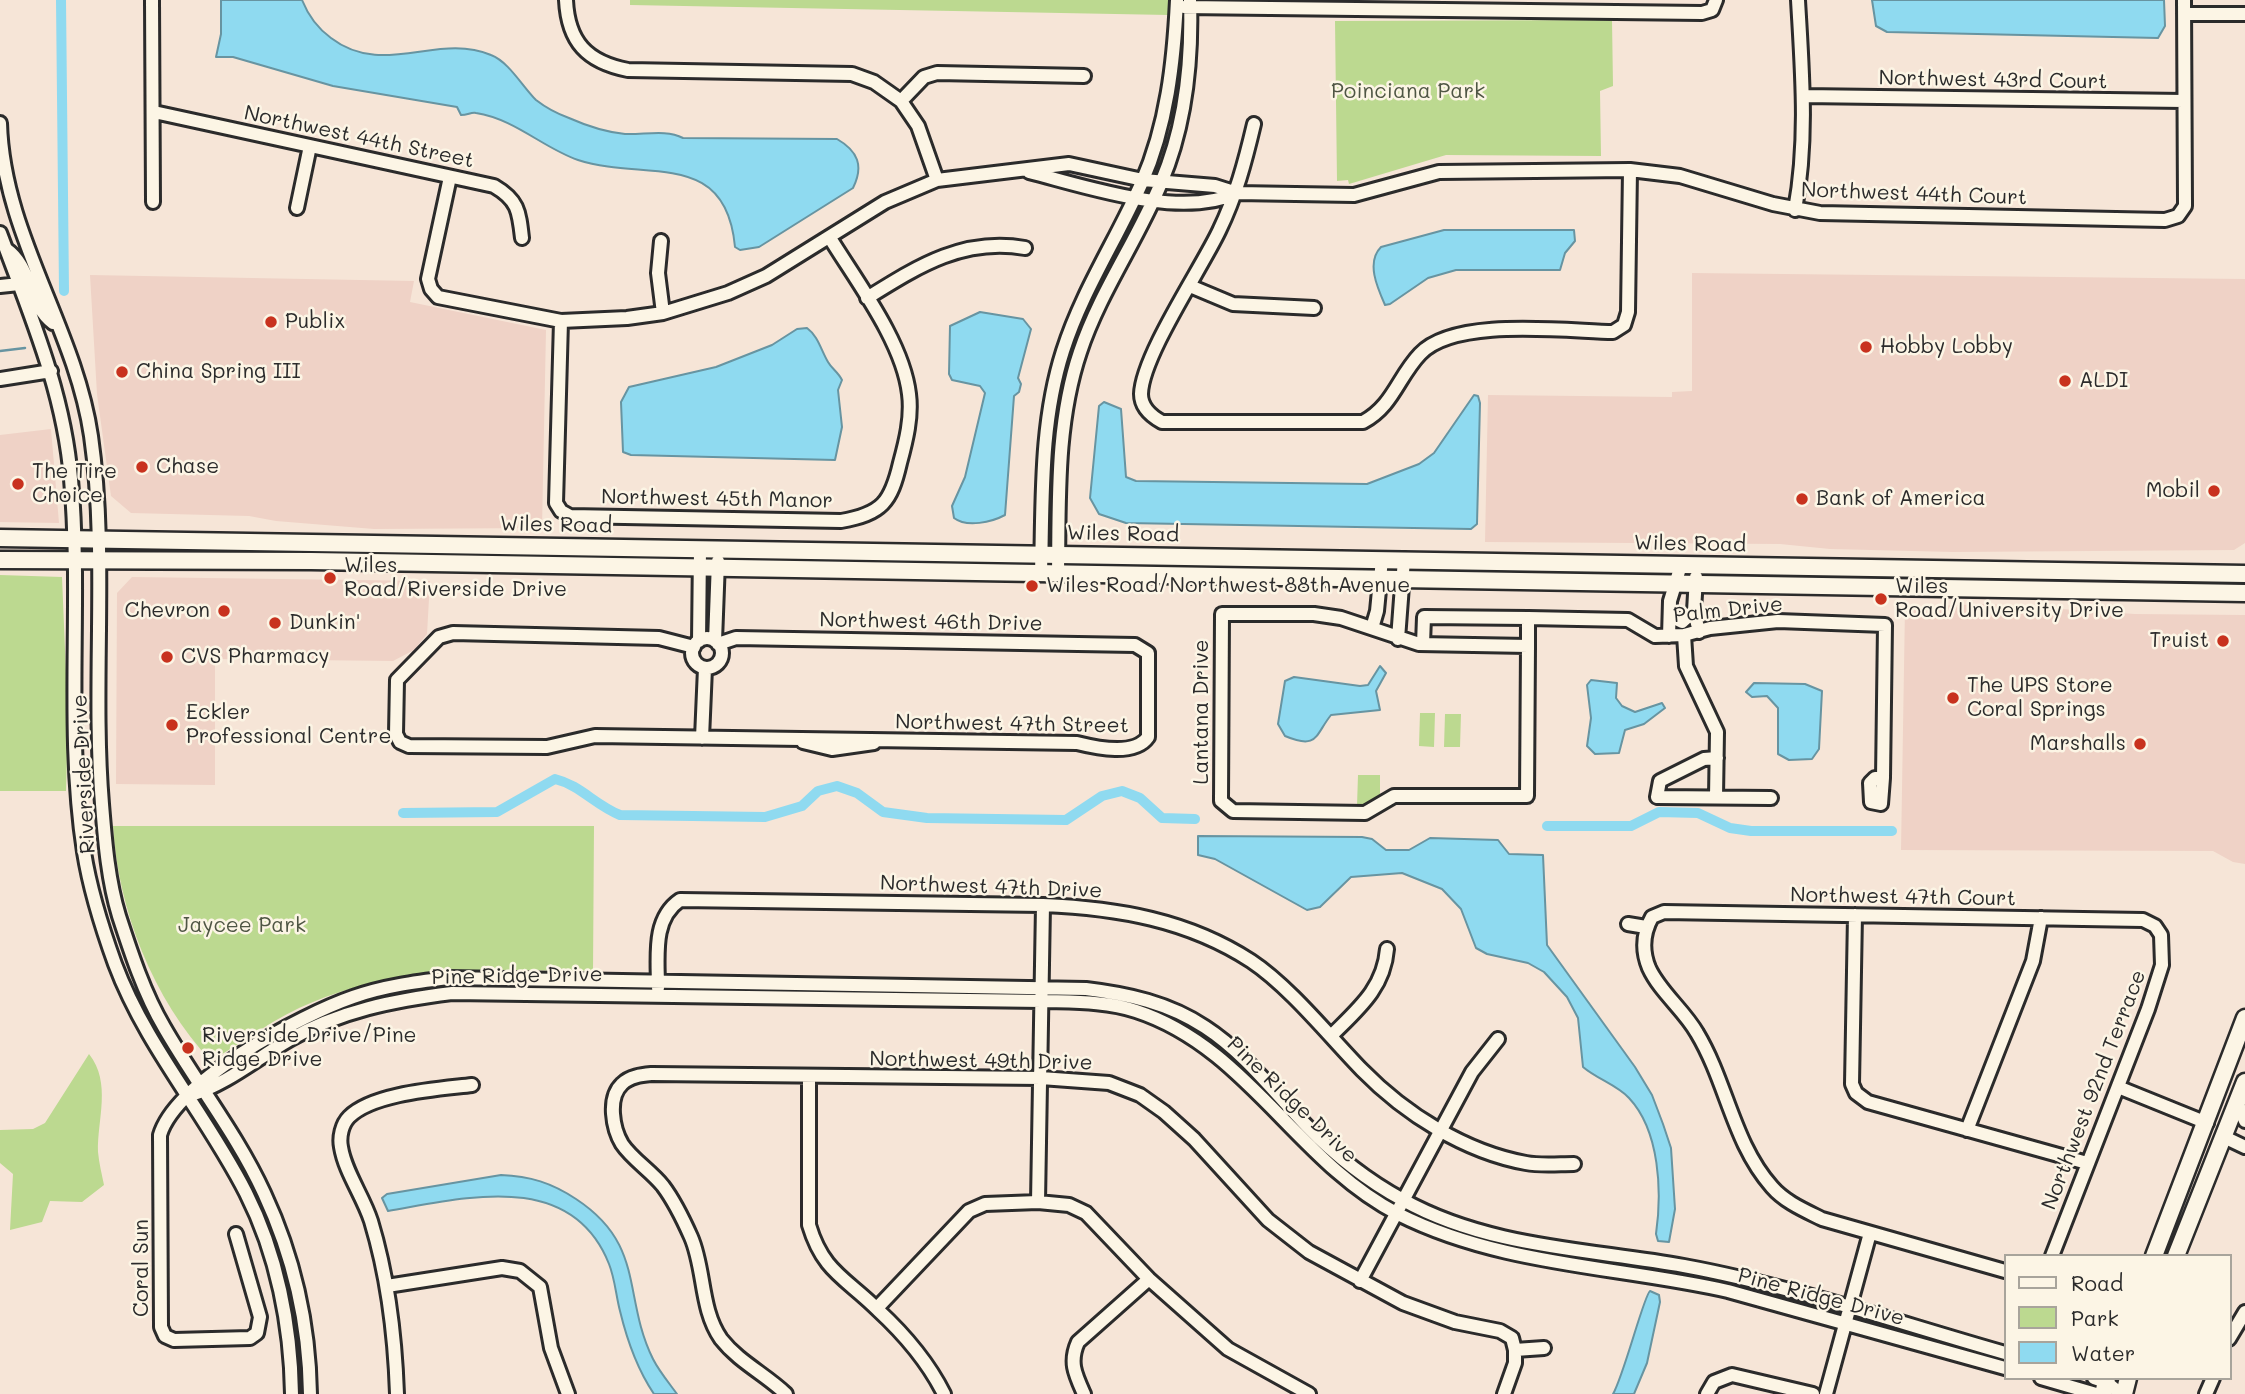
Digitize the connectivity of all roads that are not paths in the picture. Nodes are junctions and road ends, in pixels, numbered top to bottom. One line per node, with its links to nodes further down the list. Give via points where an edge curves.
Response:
1 (152, 0): 14 (street)
2 (566, 0): 12 (street, via 567,23 587,52 605,64 628,70 852,74 874,82)
3 (1716, 0): 7 (street, via 1712,10 1702,13)
4 (1798, 0): 11 (street)
5 (2184, 0): 8 (street)
6 (1184, 4): 7 (street); 22 (street, via 1164,111); 23 (street, via 1181,115)
7 (1449, 5)
8 (2184, 14): 9 (street); 13 (street)
9 (2245, 14)
10 (1084, 76): 12 (street, via 937,74 924,77)
11 (1803, 96): 13 (street, Northwest 43rd Court); 29 (street, via 1802,170)
12 (901, 101): 21 (street, via 918,126)
13 (2183, 101): 29 (street, Northwest 44th Court, via 2185,206 2178,216 2165,220)
14 (153, 112): 17 (street, Northwest 44th Street); 27 (street)
15 (0, 123): 43 (street, Riverside Drive, via 6,182 17,222)
16 (1254, 124): 24 (street)
17 (310, 146): 20 (street, Northwest 44th Street); 28 (street)
18 (1022, 170): 21 (street, Northwest 44th Court); 22 (street, Northwest 44th Court, via 1069,164); 25 (street, Northwest 44th Court)
19 (1630, 170): 24 (street, Northwest 44th Court, via 1439,172 1354,195); 29 (street, Northwest 44th Court, via 1680,176); 38 (street, via 1624,325 1613,332 1473,330 1445,338 1422,352 1392,398 1374,416 1349,424 1162,422 1151,416 1141,396 1143,383 1167,324)
20 (450, 177): 31 (street, Northwest 44th Street, via 495,186 511,196 519,207); 42 (street, Northwest 44th Court, via 428,279 431,289 439,297)
21 (937, 180): 32 (street, Northwest 44th Court, via 885,202)
22 (1143, 180): 23 (street, Northwest 44th Court); 25 (street)
23 (1162, 182): 24 (street, Northwest 44th Court, via 1214,186); 26 (street)
24 (1237, 193): 26 (street, Northwest 44th Court, via 1219,201); 38 (street)
25 (1135, 197): 26 (street, Northwest 44th Court); 51 (street, via 1081,303 1058,367 1047,419)
26 (1154, 199): 51 (street, via 1096,311 1073,374)
27 (153, 202)
28 (297, 208)
29 (1795, 210)
30 (0, 233): 35 (street, Riverside Drive)
31 (523, 238)
32 (830, 238): 39 (street); 41 (street, Northwest 44th Court, via 766,276)
33 (661, 240): 41 (street, via 658,273)
34 (1025, 248): 39 (street, via 1003,244 954,251)
35 (6, 249): 36 (street, Riverside Drive); 43 (street, via 19,258 43,316)
36 (19, 284): 37 (street); 44 (street, Riverside Drive)
37 (0, 286)
38 (1190, 286): 40 (street, via 1233,304)
39 (867, 298): 42 (street, Northwest 45th Manor, via 903,364 910,396 908,429 891,494 874,512 841,521 570,516 561,511 556,503)
40 (1314, 308)
41 (663, 313): 42 (street, Northwest 44th Court)
42 (561, 321)
43 (56, 326): 48 (street, Riverside Drive, via 82,396 90,435)
44 (51, 371): 45 (street); 47 (street, Riverside Drive, via 69,458)
45 (0, 379)
46 (0, 538): 47 (main road, Wiles Road)
47 (74, 539): 48 (main road, Wiles Road); 56 (street, Riverside Drive)
48 (96, 539): 49 (main road, Wiles Road); 55 (street, Riverside Drive)
49 (700, 548): 50 (main road, Wiles Road); 58 (street)
50 (718, 549): 51 (main road, Wiles Road); 59 (street)
51 (1050, 554): 52 (main road, Wiles Road); 60 (street)
52 (1382, 559): 53 (main road, Wiles Road); 62 (street)
53 (1404, 559): 57 (main road, Wiles Road); 63 (street)
54 (0, 560): 56 (main road, Wiles Road)
55 (97, 560): 56 (main road, Wiles Road); 58 (main road, Wiles Road); 109 (street, Riverside Drive, via 99,778 106,854 118,912 140,974 164,1027)
56 (74, 561): 111 (street, Riverside Drive, via 77,798 84,855 117,968 150,1036)
57 (1689, 565): 61 (main road, Wiles Road); 64 (street); 65 (street)
58 (700, 567): 59 (main road, Wiles Road); 72 (street)
59 (718, 567): 60 (main road, Wiles Road); 73 (street)
60 (1050, 573): 62 (main road, Wiles Road)
61 (2245, 574)
62 (1381, 580): 63 (main road, Wiles Road); 68 (street)
63 (1402, 581): 64 (main road, Wiles Road); 67 (street)
64 (1675, 584): 65 (main road, Wiles Road); 70 (street)
65 (1695, 584): 66 (main road, Wiles Road); 69 (street)
66 (2245, 593)
67 (1401, 610): 68 (street, via 1389,618); 78 (street)
68 (1377, 611): 74 (street)
69 (1694, 611): 70 (street, via 1682,622); 75 (street)
70 (1670, 616): 77 (street)
71 (1528, 618): 77 (street, Palm Drive, via 1629,620 1649,634); 81 (street, Palm Drive, via 1424,617); 82 (street)
72 (699, 625): 73 (street); 80 (street)
73 (716, 625): 79 (street)
74 (1372, 628): 78 (street); 82 (street, Lantana Drive, via 1314,614 1222,614 1221,800 1226,808 1364,813 1394,796 1527,796)
75 (1699, 632): 76 (street, Palm Drive); 87 (street, Palm Drive, via 1778,621 1885,625)
76 (1685, 635): 77 (street, Palm Drive); 86 (street, via 1686,666 1717,732)
77 (1669, 636)
78 (1398, 639): 81 (street)
79 (717, 642): 80 (street); 83 (street, via 720,661); 85 (street, Northwest 46th Drive, via 736,638 1135,645 1148,653 1148,737)
80 (696, 644): 83 (street, via 694,660); 84 (street, Northwest 47th Street, via 659,638 439,636 397,680 396,734 409,746 547,747 595,736)
81 (1423, 644): 82 (street)
82 (1528, 646)
83 (705, 668): 84 (street)
84 (702, 738): 85 (street, Northwest 47th Street, via 1077,743 1095,748)
85 (1143, 744)
86 (1717, 758): 88 (street); 88 (street, via 1704,759 1660,781 1657,797)
87 (1883, 778)
88 (1716, 797): 89 (street)
89 (1770, 798)
90 (1043, 905): 97 (street, Northwest 47th Drive, via 680,900 662,918); 98 (street); 102 (street, Northwest 47th Drive, via 1100,907 1155,918 1208,938 1253,962)
91 (1855, 915): 92 (street, Northwest 47th Court); 94 (street, Northwest 47th Court, via 1664,912 1652,916); 115 (street, via 1852,1084 1856,1093 1868,1102)
92 (2041, 918): 95 (street, Northwest 47th Court, via 2143,920); 115 (street, via 2033,961)
93 (1628, 923): 94 (street)
94 (1646, 927): 125 (street, via 1650,969 1697,1031 1720,1078 1740,1139 1773,1188 1822,1219)
95 (2161, 935): 110 (street, Northwest 92nd Terrace, via 2162,965)
96 (1387, 949): 102 (street, via 1386,969 1377,987)
97 (658, 980): 98 (street, Pine Ridge Drive); 99 (street, Northwest 47th Drive); 109 (street, Pine Ridge Drive, via 448,978 379,989 314,1012)
98 (1042, 987): 100 (street); 122 (street, Pine Ridge Drive, via 1138,997 1205,1027 1245,1060 1309,1129)
99 (658, 995): 100 (street, Pine Ridge Drive); 109 (street, Pine Ridge Drive, via 452,993 405,999 308,1030)
100 (1042, 1001): 105 (street); 124 (street, Pine Ridge Drive, via 1113,1005 1184,1031 1236,1070 1329,1166)
101 (2245, 1018): 107 (main road)
102 (1332, 1035): 116 (street, Northwest 47th Drive, via 1387,1093)
103 (1498, 1038): 116 (street, via 1472,1072)
104 (808, 1077): 105 (street, Northwest 49th Drive); 136 (street, via 808,1225 826,1265); 152 (street, Northwest 49th Drive, via 652,1073 621,1084 613,1109 615,1130 624,1146 679,1209 693,1241 707,1309 720,1337 741,1361)
105 (1041, 1078): 123 (street); 132 (street, Northwest 49th Drive, via 1109,1083 1140,1095 1194,1139 1268,1220 1309,1252)
106 (2245, 1082): 112 (main road)
107 (2222, 1084): 114 (main road); 117 (main road)
108 (472, 1085): 134 (street, via 368,1106 349,1117 341,1131 341,1147 370,1220)
109 (202, 1087): 111 (street, Pine Ridge Drive); 149 (street, Riverside Drive, via 248,1162 276,1222 301,1312)
110 (2118, 1087): 114 (street); 119 (street, Northwest 92nd Terrace)
111 (188, 1097): 133 (street, Riverside Drive, via 246,1193); 135 (street, Coral Sun, via 171,1111 160,1136 161,1327 174,1340 250,1338 260,1326)
112 (2238, 1102): 113 (street); 117 (main road)
113 (2245, 1121)
114 (2207, 1123): 121 (main road, via 2213,1143 2202,1174); 128 (main road)
115 (1966, 1130): 119 (street)
116 (1441, 1131): 120 (street, Northwest 47th Drive, via 1494,1156 1530,1164); 122 (street)
117 (2224, 1138): 118 (street); 121 (main road)
118 (2245, 1147)
119 (2087, 1163): 127 (street, Northwest 92nd Terrace)
120 (1574, 1164)
121 (2203, 1186): 129 (main road)
122 (1402, 1200): 124 (street); 137 (street, Pine Ridge Drive, via 1490,1235 1685,1266)
123 (1038, 1202): 131 (street, via 1069,1205 1086,1213); 136 (street, via 985,1203 969,1211)
124 (1396, 1213): 132 (street); 139 (street, Pine Ridge Drive, via 1499,1251 1684,1281)
125 (1870, 1233): 130 (street); 137 (street)
126 (236, 1234): 135 (street, Coral Sun)
127 (2053, 1254)
128 (2155, 1254)
129 (2177, 1254)
130 (2004, 1271)
131 (1149, 1279): 147 (street, via 1228,1349); 154 (street, via 1078,1342 1072,1368)
132 (1360, 1281): 142 (street, Northwest 49th Drive, via 1442,1317 1500,1331 1512,1338)
133 (278, 1286): 135 (street); 148 (street, Riverside Drive, via 289,1343)
134 (387, 1286): 150 (street); 151 (street, via 502,1268 520,1270 540,1287 551,1348)
135 (254, 1290)
136 (877, 1308): 153 (street, via 910,1342)
137 (1849, 1308): 139 (street); 143 (street, Pine Ridge Drive)
138 (2245, 1312): 140 (street)
139 (1845, 1322): 144 (street, Pine Ridge Drive); 158 (street)
140 (2231, 1336)
141 (1544, 1348): 142 (street)
142 (1515, 1350): 155 (street)
143 (2004, 1353)
144 (2004, 1368)
145 (2058, 1380): 146 (street)
146 (2101, 1385): 159 (street)
147 (1304, 1393)
148 (292, 1394)
149 (310, 1394)
150 (397, 1394)
151 (568, 1394)
152 (786, 1394)
153 (944, 1394)
154 (1084, 1394)
155 (1504, 1394)
156 (1707, 1394): 157 (street, via 1714,1382 1732,1375)
157 (1813, 1394)
158 (1826, 1394)
159 (2122, 1394)

